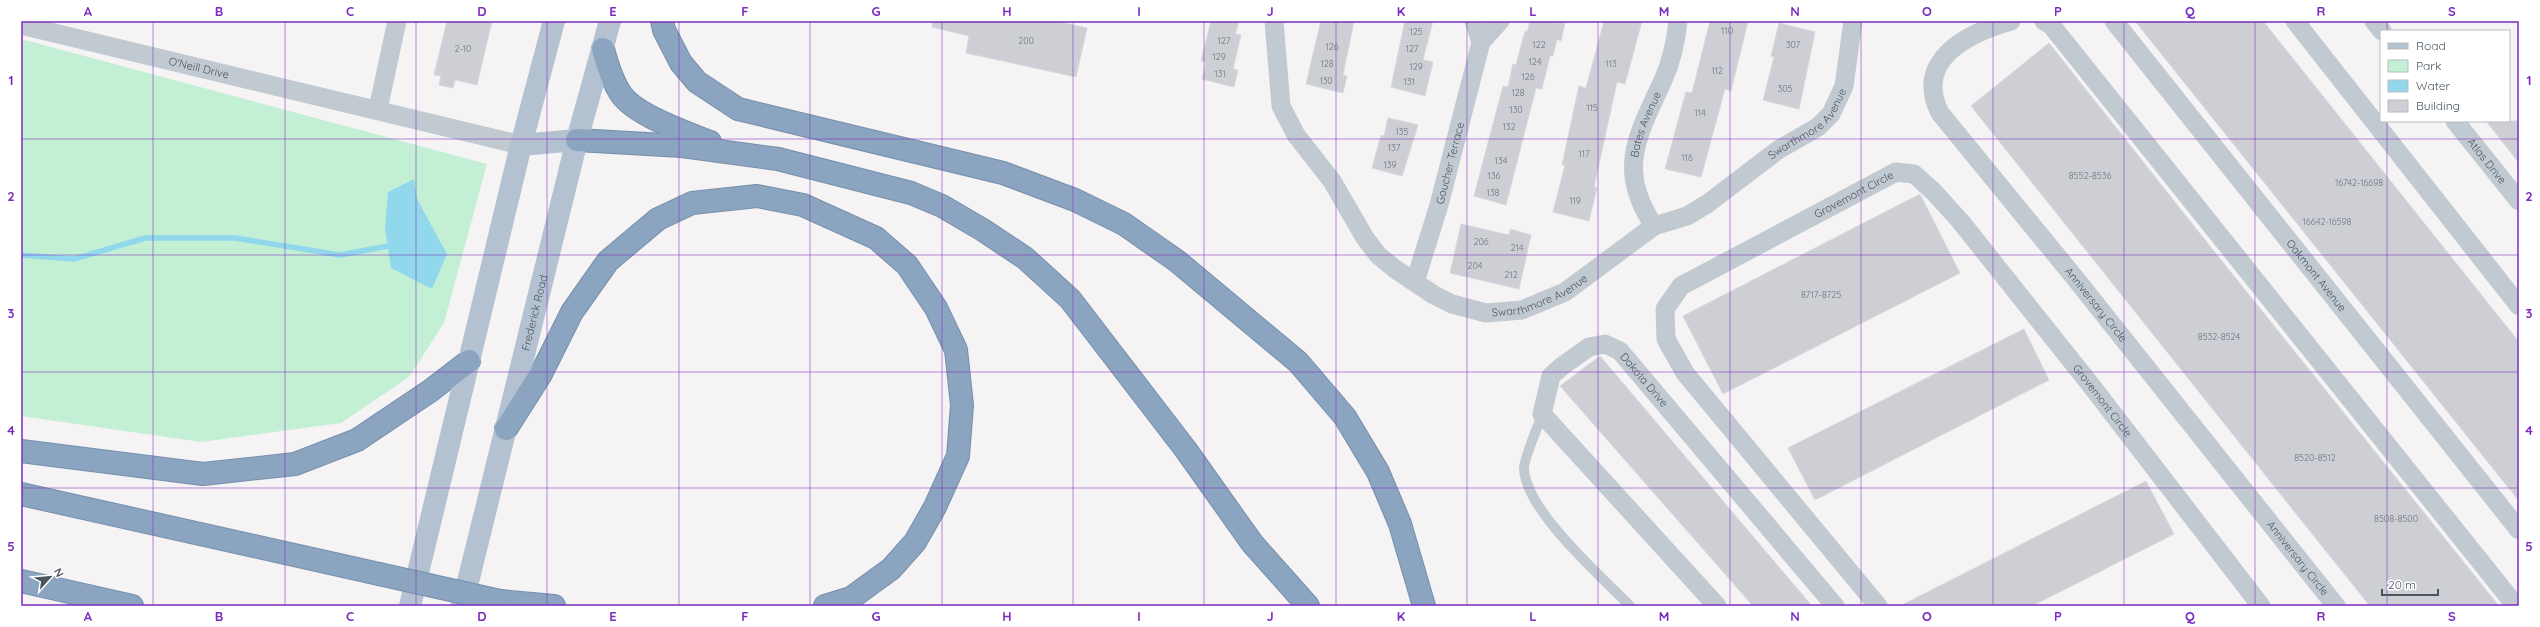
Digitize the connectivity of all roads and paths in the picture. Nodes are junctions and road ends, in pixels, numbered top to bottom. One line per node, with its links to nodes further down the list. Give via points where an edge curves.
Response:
1 (397, 21): 19 (street)
2 (554, 21): 22 (main road)
3 (610, 21): 18 (main road, Frederick Road)
4 (662, 21): 43 (highway, via 681,63 696,82 738,109 1003,173 1075,200 1124,224 1177,261 1298,362 1345,417 1378,472 1400,524)
5 (1274, 21): 26 (street, Swarthmore Avenue, via 1281,106 1296,135 1332,181 1378,255)
6 (1474, 21): 17 (street)
7 (1500, 21): 17 (street, Goucher Terrace)
8 (1678, 21): 25 (street, Bates Avenue, via 1667,70 1646,115 1634,159 1635,184 1645,213)
9 (1853, 21): 25 (street, Swarthmore Avenue, via 1844,86 1831,114 1818,127 1778,150 1707,204 1686,216)
10 (2011, 21): 49 (street, Anniversary Circle, via 1973,35 1949,50 1932,80 1933,99 1940,113)
11 (2044, 21): 50 (street, via 2051,25)
12 (2114, 21): 33 (street, Oakmont Avenue)
13 (2294, 21): 27 (street)
14 (2374, 21): 16 (street)
15 (21, 25): 19 (street, O'Neill Drive)
16 (2381, 30)
17 (1481, 42): 26 (street, Goucher Terrace, via 1439,205)
18 (603, 49): 21 (main road, Frederick Road); 23 (highway, via 609,70 622,95 662,122)
19 (378, 109): 22 (street, O'Neill Drive)
20 (2456, 122): 24 (street, Atlas Drive)
21 (577, 140): 22 (main road, O'Neill Drive); 23 (highway, via 682,146); 30 (main road, Frederick Road)
22 (521, 145): 28 (main road)
23 (735, 153): 42 (highway, via 778,159 911,193 942,206 1025,258 1070,299 1186,450 1252,542)
24 (2519, 201)
25 (1654, 226): 26 (street, Swarthmore Avenue, via 1582,282 1544,302 1522,310 1486,313 1469,310 1452,304)
26 (1415, 282)
27 (2519, 306)
28 (468, 361): 31 (highway, via 430,392 357,440 295,464 203,474); 37 (main road)
29 (1542, 414): 44 (lane, via 1524,469 1532,494 1548,521); 45 (street); 46 (street, Dakota Drive, via 1551,376 1561,367 1590,347 1605,344 1620,351)
30 (506, 429): 38 (main road, Frederick Road); 41 (highway, via 541,374 572,312 608,261 658,219 692,203 757,196 803,205 876,238 907,266 936,308 956,350 962,405 958,456 936,507 915,542 892,569 851,598)
31 (21, 451)
32 (21, 494): 35 (highway, bridge)
33 (2519, 530)
34 (21, 581): 36 (highway)
35 (500, 601): 39 (highway); 40 (highway)
36 (132, 606)
37 (410, 606)
38 (462, 606)
39 (527, 606)
40 (554, 606)
41 (825, 606)
42 (1308, 606)
43 (1424, 606)
44 (1630, 606)
45 (1717, 606)
46 (1835, 606)
47 (1878, 606): 48 (street, Grovemont Circle, via 1685,373 1666,339 1665,309 1681,286 1896,172 1914,174 1961,222)
48 (2261, 606)
49 (2336, 606)
50 (2516, 606)

